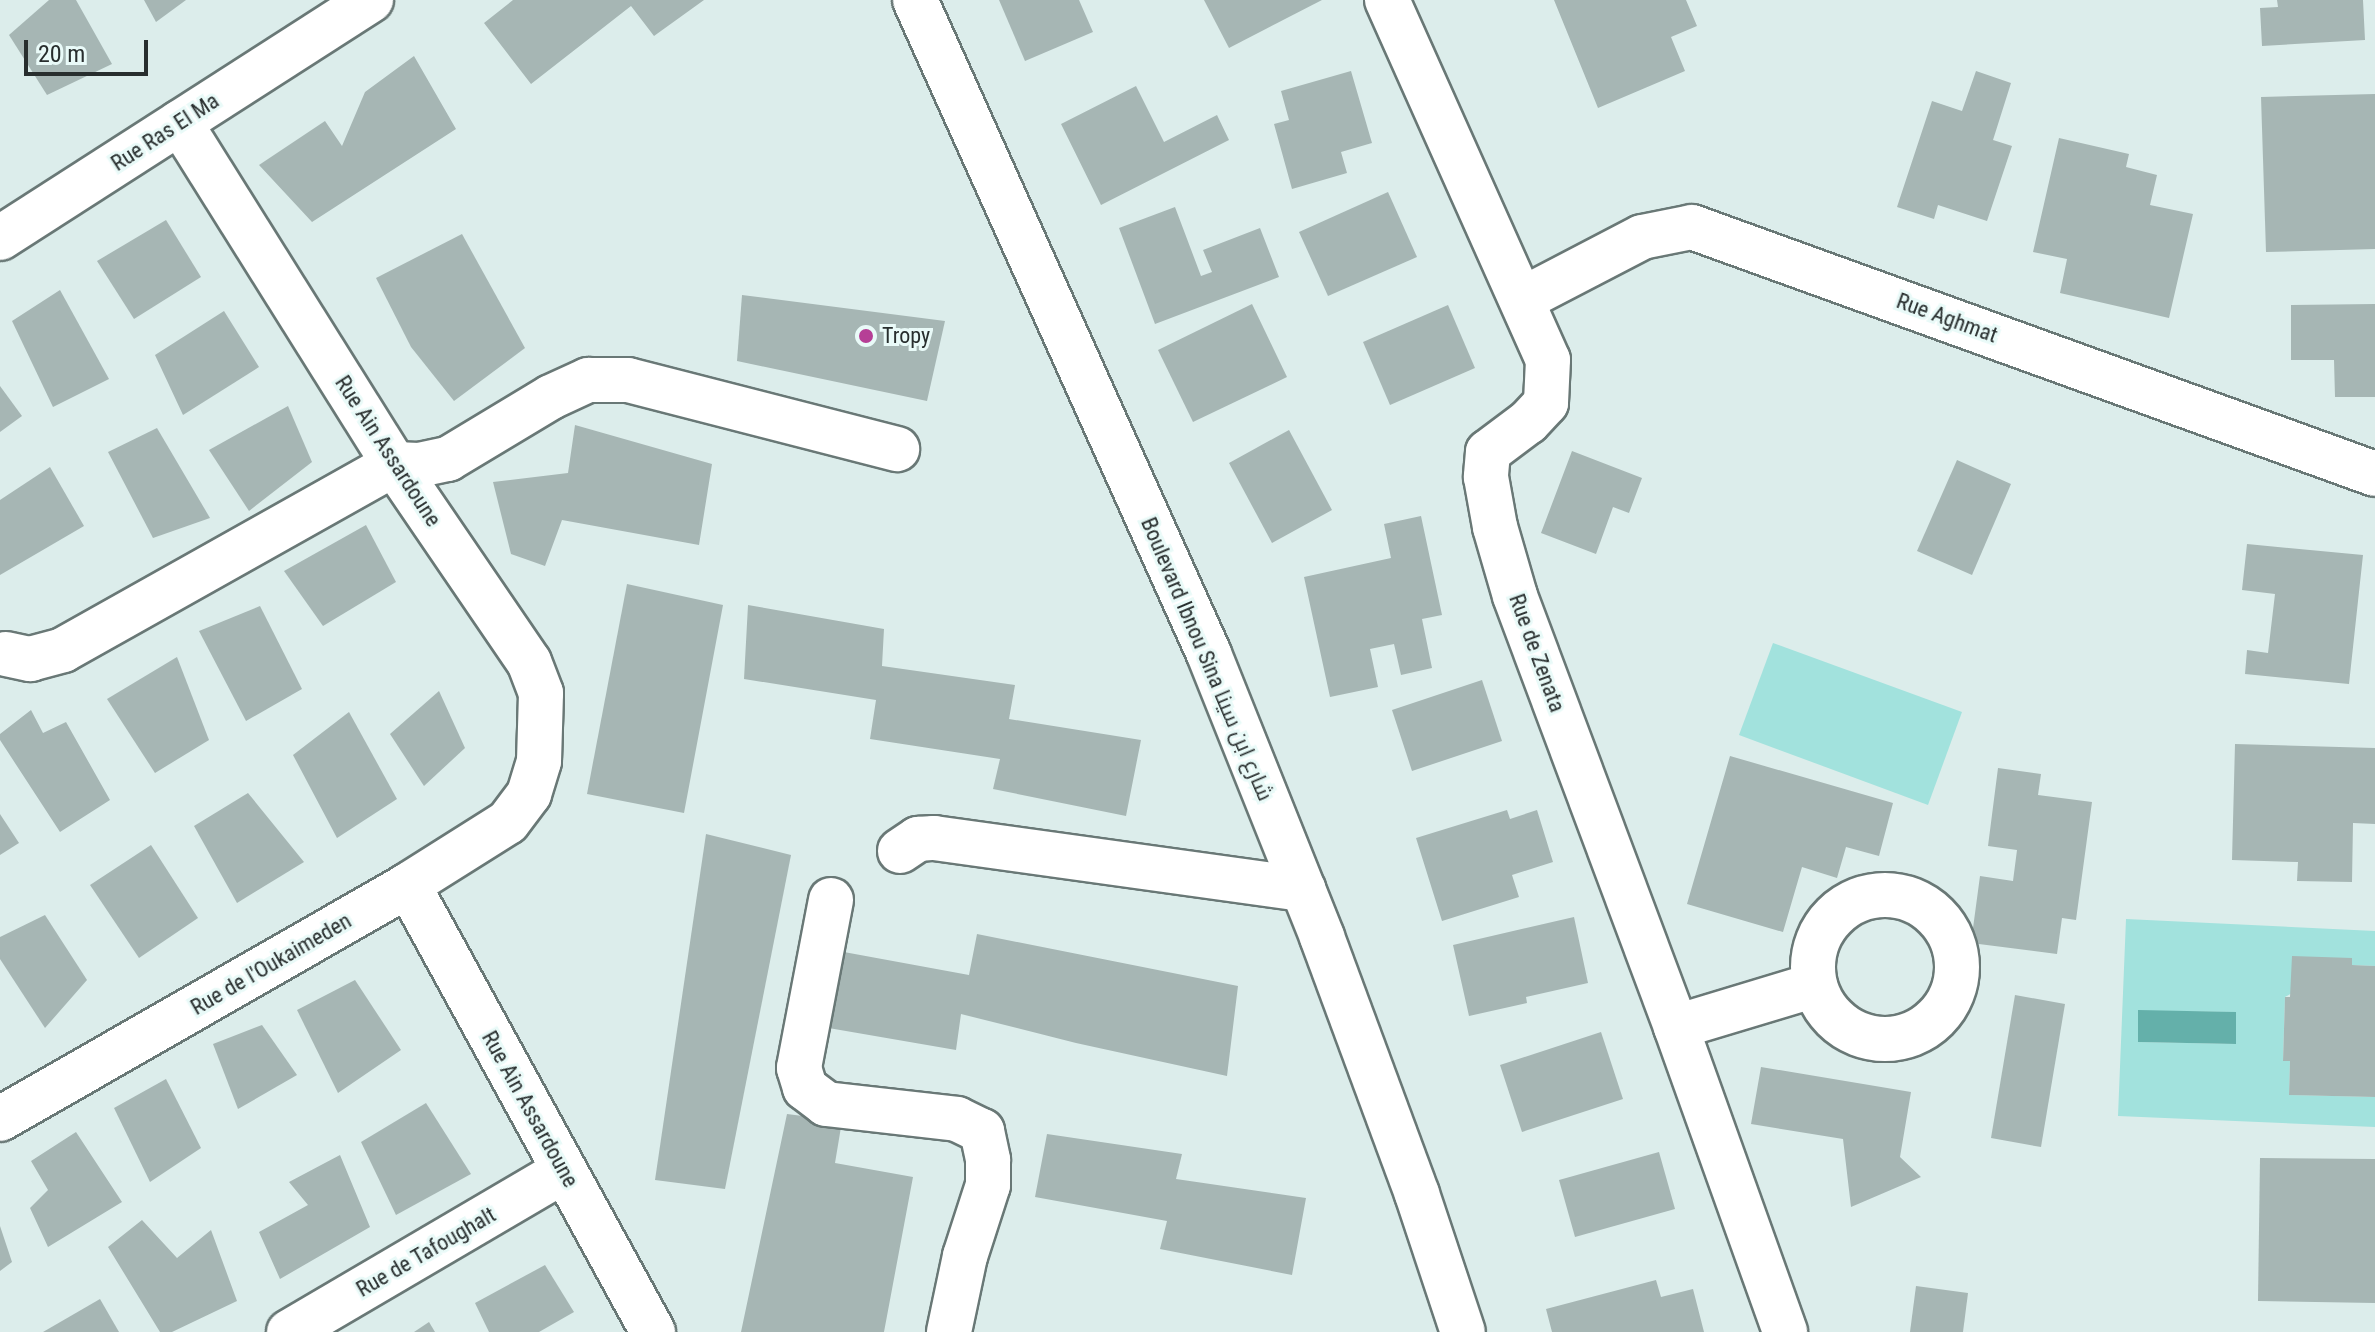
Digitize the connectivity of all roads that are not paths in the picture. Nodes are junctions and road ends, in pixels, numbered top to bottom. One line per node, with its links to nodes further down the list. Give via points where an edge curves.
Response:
1 (371, 0): 4 (street, Rue Ras El Ma)
2 (915, 0): 14 (street, Boulevard Ibnou Sina شارع ابن سينا, via 1209,654)
3 (1387, 0): 6 (street, Rue de Zenata)
4 (180, 123): 5 (street, Rue Ras El Ma); 8 (street, Rue Ain Assardoune)
5 (0, 238)
6 (1523, 299): 9 (street, Rue Aghmat, via 1642,237 1692,227); 17 (street, Rue de Zenata, via 1548,360 1549,386 1546,403 1488,452 1486,477 1495,527)
7 (897, 449): 8 (street, via 628,380 588,380 448,459)
8 (394, 464): 10 (street, via 63,650 30,659); 11 (street, Rue Ain Assardoune, via 529,662 541,693 543,723)
9 (2375, 474)
10 (6, 654)
11 (529, 794): 13 (street, Rue de l'Oukaimeden, via 508,822)
12 (900, 851): 14 (street, via 918,839 934,838)
13 (408, 885): 18 (street, Rue de l'Oukaimeden); 19 (street, Rue Ain Assardoune)
14 (1303, 889): 23 (street, Boulevard Ibnou Sina شارع ابن سينا)
15 (831, 900): 22 (street, via 799,1068 805,1088 826,1104 957,1119 982,1131 988,1185 965,1256)
16 (1815, 985): 17 (street)
17 (1676, 1027): 24 (street, Rue de Zenata)
18 (0, 1119)
19 (563, 1171): 20 (street, Rue de Tafoughalt); 21 (street, Rue Ain Assardoune)
20 (289, 1332)
21 (653, 1332)
22 (949, 1332)
23 (1463, 1332)
24 (1785, 1332)

